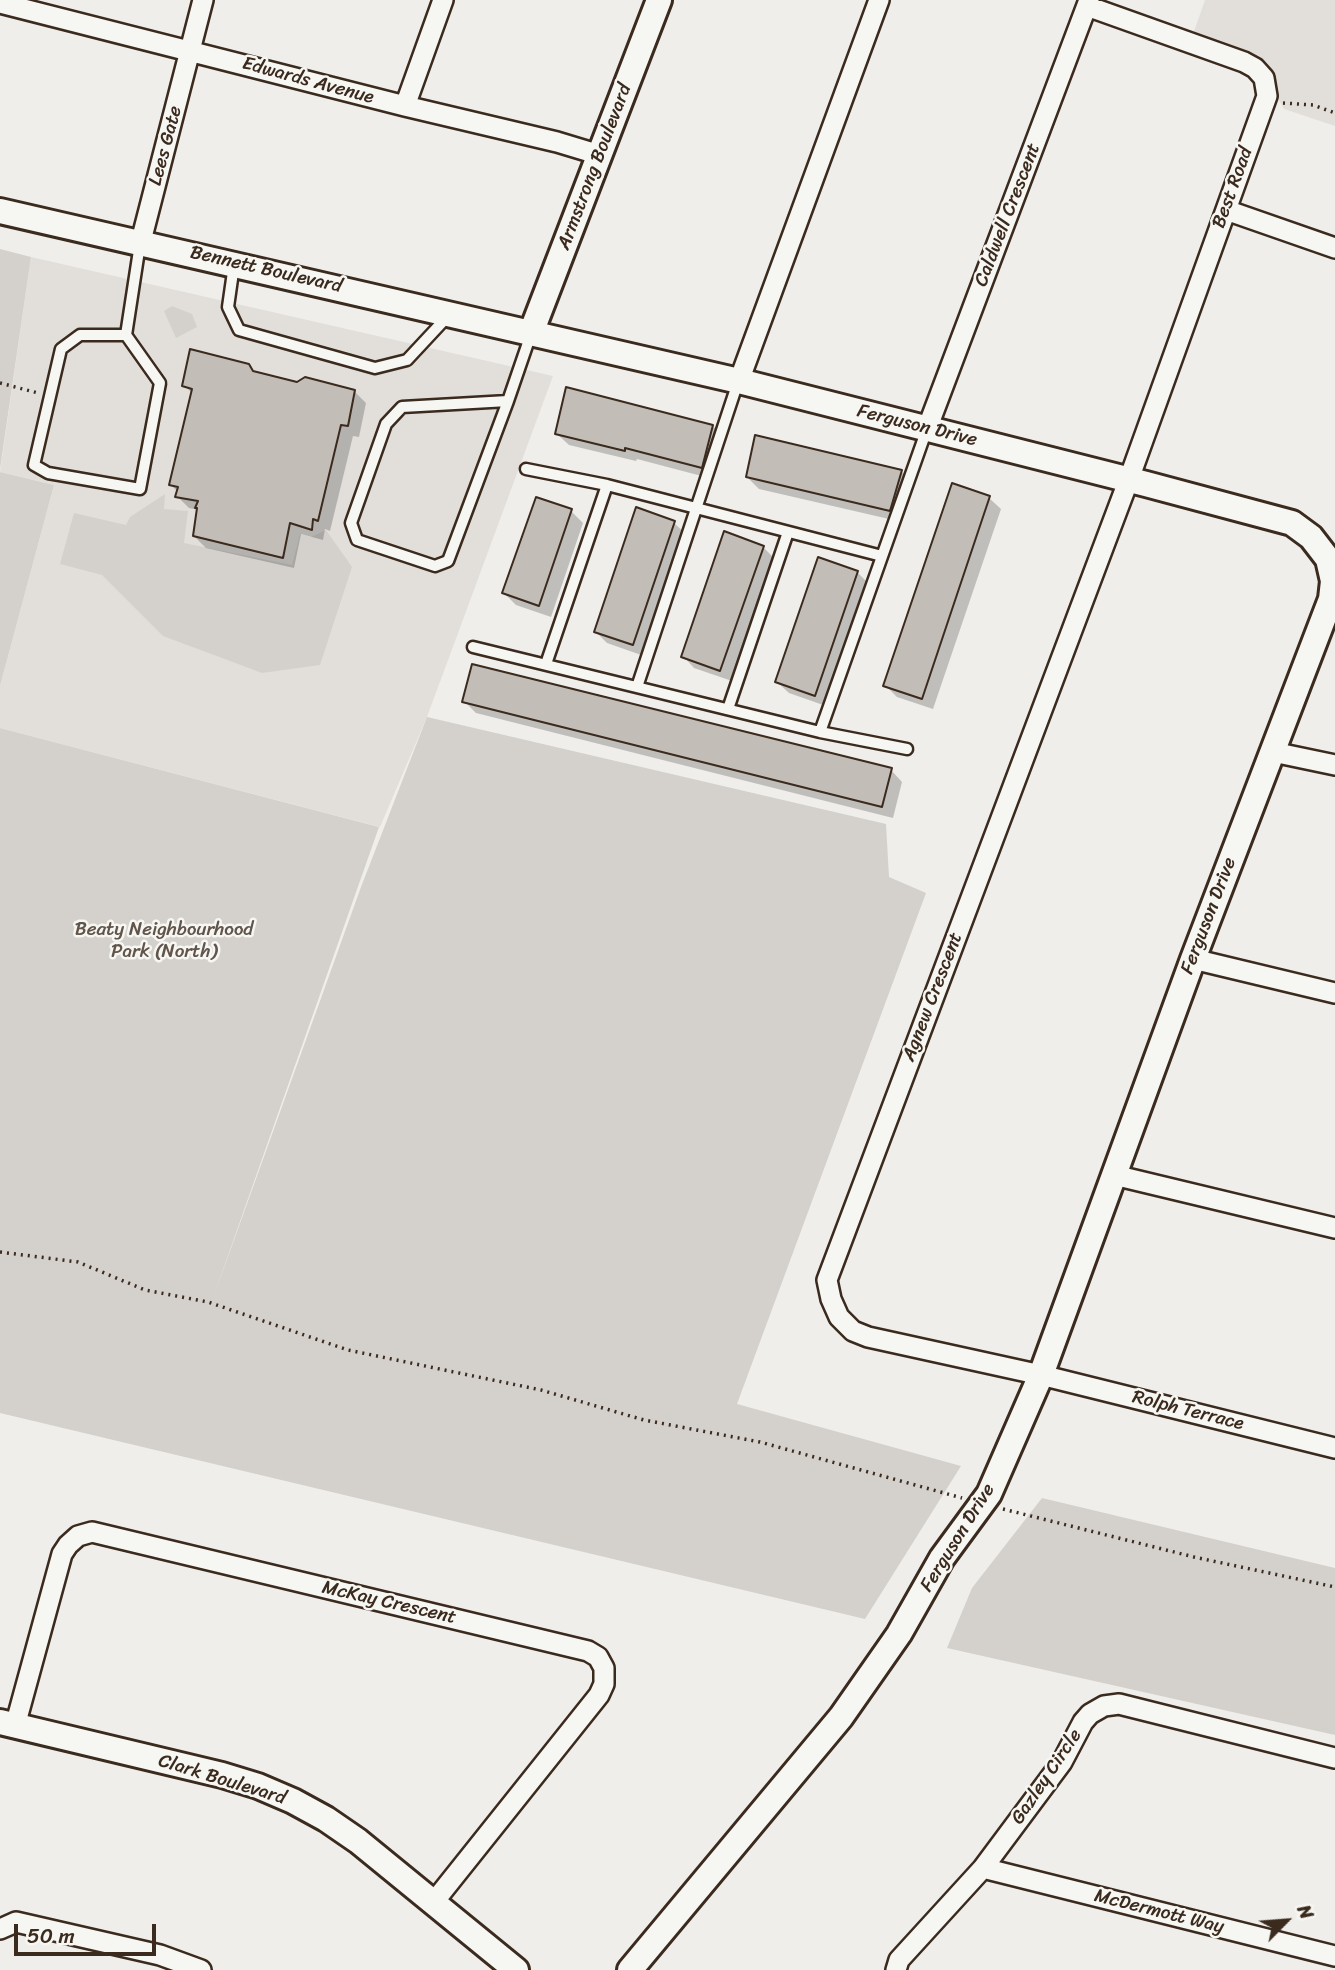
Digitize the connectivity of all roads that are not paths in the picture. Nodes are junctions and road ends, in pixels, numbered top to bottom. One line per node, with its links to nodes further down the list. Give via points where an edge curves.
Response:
1 (203, 0): 7 (street, Lees Gate)
2 (443, 0): 8 (street)
3 (659, 0): 9 (street, Armstrong Boulevard)
4 (879, 0): 18 (street)
5 (11, 3): 7 (street, Edwards Avenue)
6 (1088, 3): 10 (street, Best Road, via 1255,68 1264,78 1265,102); 20 (street, Caldwell Crescent)
7 (190, 50): 8 (street, Edwards Avenue); 12 (street, Lees Gate)
8 (405, 106): 9 (street, Edwards Avenue)
9 (600, 155): 16 (street, Armstrong Boulevard)
10 (1226, 210): 13 (street); 22 (street, Best Road)
11 (0, 211): 12 (street, Bennett Boulevard)
12 (141, 241): 14 (street, Bennett Boulevard); 17 (lane)
13 (1335, 248)
14 (234, 263): 15 (street, Bennett Boulevard); 15 (lane, via 228,307 239,330 375,368 407,360)
15 (451, 313): 16 (street, Bennett Boulevard)
16 (531, 333): 18 (street, Ferguson Drive); 19 (lane)
17 (127, 335): 17 (lane, via 80,335 61,349 34,464 48,473 140,489 160,383)
18 (739, 381): 20 (street, Ferguson Drive); 24 (lane)
19 (508, 401): 19 (lane, via 448,561 435,566 357,540 351,523 386,424 402,407)
20 (927, 429): 22 (street, Ferguson Drive); 26 (lane)
21 (526, 469): 23 (lane)
22 (1129, 479): 33 (street, Ferguson Drive, via 1292,523 1311,537 1328,559 1331,600); 39 (street, Agnew Crescent, via 827,1280 839,1317 853,1331)
23 (607, 485): 24 (lane); 28 (lane)
24 (696, 508): 25 (lane); 29 (lane)
25 (788, 532): 26 (lane); 30 (lane)
26 (882, 556): 31 (lane)
27 (473, 647): 28 (lane)
28 (546, 664): 29 (lane)
29 (637, 687): 30 (lane)
30 (728, 709): 31 (lane)
31 (820, 732): 32 (lane)
32 (907, 749)
33 (1273, 752): 34 (street); 35 (street, Ferguson Drive)
34 (1335, 765)
35 (1193, 959): 36 (street); 37 (street, Ferguson Drive)
36 (1335, 993)
37 (1114, 1175): 38 (street); 39 (street, Ferguson Drive)
38 (1335, 1228)
39 (1041, 1375): 40 (street, Rolph Terrace); 49 (street, Ferguson Drive, via 989,1494 942,1559 899,1634 841,1717)
40 (1335, 1448)
41 (7, 1724): 44 (street, Clark Boulevard, via 222,1776 281,1796 358,1841); 44 (street, McKay Crescent, via 62,1554 79,1536 92,1532 598,1657 604,1684 591,1708)
42 (1335, 1758): 43 (street, Gazley Circle, via 1119,1704 1104,1706 1083,1723 1062,1762)
43 (983, 1868): 46 (street, McDermott Way); 50 (street, Gazley Circle, via 899,1960)
44 (433, 1903): 48 (street, Clark Boulevard)
45 (0, 1929): 47 (street, via 16,1922 160,1955)
46 (1335, 1956)
47 (201, 1970)
48 (516, 1970)
49 (630, 1970)
50 (896, 1970)

